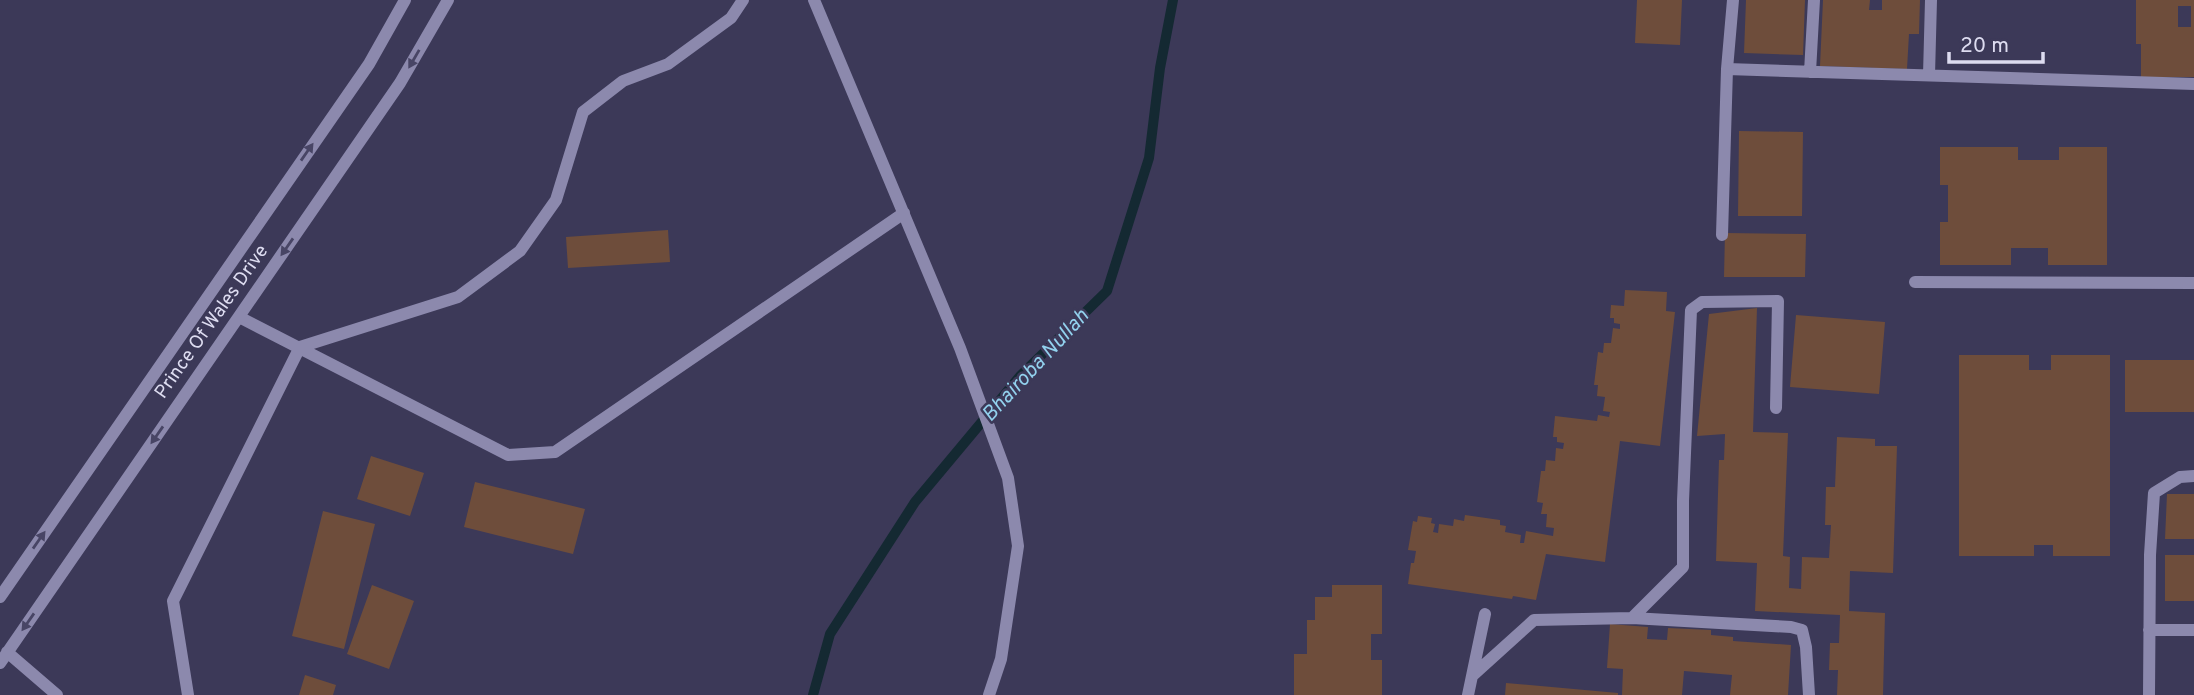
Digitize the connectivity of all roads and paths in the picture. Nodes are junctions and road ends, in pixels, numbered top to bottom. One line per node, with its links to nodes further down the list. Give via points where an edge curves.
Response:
1 (405, 0): 20 (street, Prince Of Wales Drive, one-way to 1, via 369,64)
2 (448, 0): 16 (street, Prince Of Wales Drive, one-way to 16, via 400,83)
3 (743, 0): 17 (street, via 731,18 668,64 624,81 583,112 556,200 520,251 458,298)
4 (814, 0): 12 (street)
5 (1733, 0): 8 (street)
6 (1814, 0): 9 (street)
7 (1931, 0): 10 (street)
8 (1727, 69): 9 (street); 13 (street)
9 (1810, 72): 10 (street)
10 (1928, 75): 11 (street)
11 (2194, 84)
12 (904, 213): 17 (street, via 555,452 508,455); 29 (street, via 1008,478 1018,547 1001,659)
13 (1722, 235)
14 (1915, 282): 15 (street)
15 (2194, 283)
16 (239, 317): 17 (street); 25 (street, Prince Of Wales Drive, one-way to 25)
17 (300, 347): 28 (street, via 173,601)
18 (1776, 408): 22 (street, via 1778,301 1702,302 1691,310 1683,567)
19 (2194, 476): 23 (street, via 2180,477 2154,494)
20 (0, 597)
21 (1485, 614): 26 (street)
22 (1632, 618): 26 (street, via 1534,620); 31 (street, via 1802,630)
23 (2149, 630): 24 (street); 32 (street)
24 (2194, 630)
25 (4, 657): 27 (street)
26 (1472, 676): 30 (street)
27 (57, 695)
28 (188, 695)
29 (989, 695)
30 (1468, 695)
31 (1809, 695)
32 (2149, 695)

